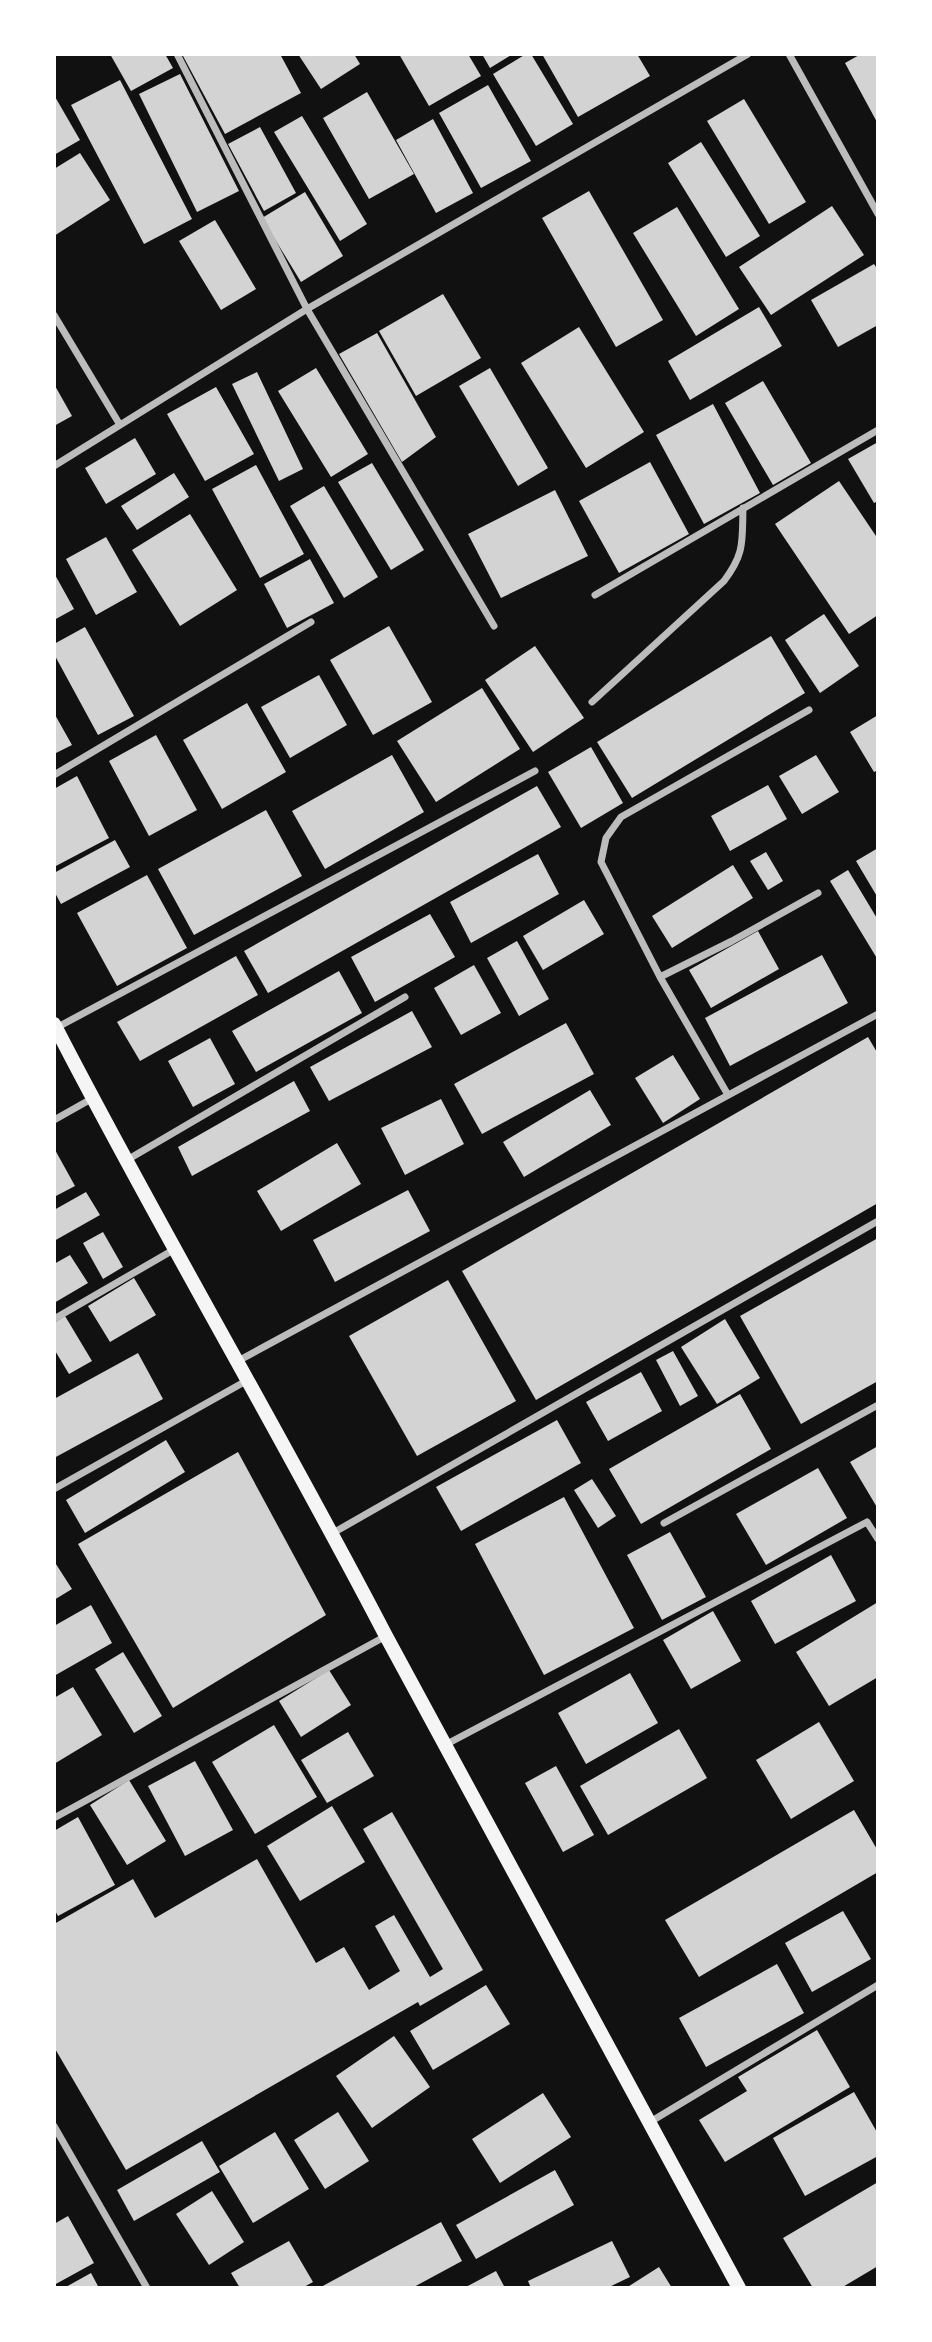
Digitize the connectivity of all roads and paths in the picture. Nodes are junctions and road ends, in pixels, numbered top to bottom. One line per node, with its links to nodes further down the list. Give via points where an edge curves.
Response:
1 (177, 54): 5 (street)
2 (748, 54): 5 (street)
3 (789, 54): 4 (street)
4 (878, 214)
5 (307, 309): 7 (street); 13 (street)
6 (54, 315): 7 (street)
7 (120, 425): 9 (street)
8 (878, 430): 10 (street)
9 (54, 466)
10 (743, 508): 11 (street); 14 (street, via 743,540 737,563 724,581)
11 (595, 595)
12 (311, 622): 17 (street)
13 (494, 626)
14 (592, 702)
15 (809, 710): 19 (street, via 621,817 606,838 601,862)
16 (535, 771): 22 (street)
17 (54, 775)
18 (818, 893): 19 (street)
19 (660, 977): 23 (street)
20 (405, 997): 26 (street)
21 (878, 1014): 23 (street)
22 (55, 1026): 24 (main road)
23 (728, 1095): 30 (street)
24 (94, 1097): 25 (street); 26 (main road)
25 (54, 1120)
26 (127, 1160): 28 (main road)
27 (878, 1221): 35 (street)
28 (175, 1249): 29 (street); 30 (main road)
29 (54, 1319)
30 (236, 1362): 31 (main road)
31 (246, 1381): 33 (street); 35 (main road)
32 (878, 1405): 34 (street)
33 (54, 1489)
34 (664, 1523)
35 (333, 1533): 37 (main road)
36 (878, 1539): 38 (street, via 867,1522)
37 (386, 1636): 38 (main road); 39 (street)
38 (445, 1745): 41 (main road)
39 (54, 1818)
40 (878, 1984): 41 (street)
41 (649, 2122): 44 (main road)
42 (54, 2126): 43 (street)
43 (147, 2288)
44 (739, 2288)

